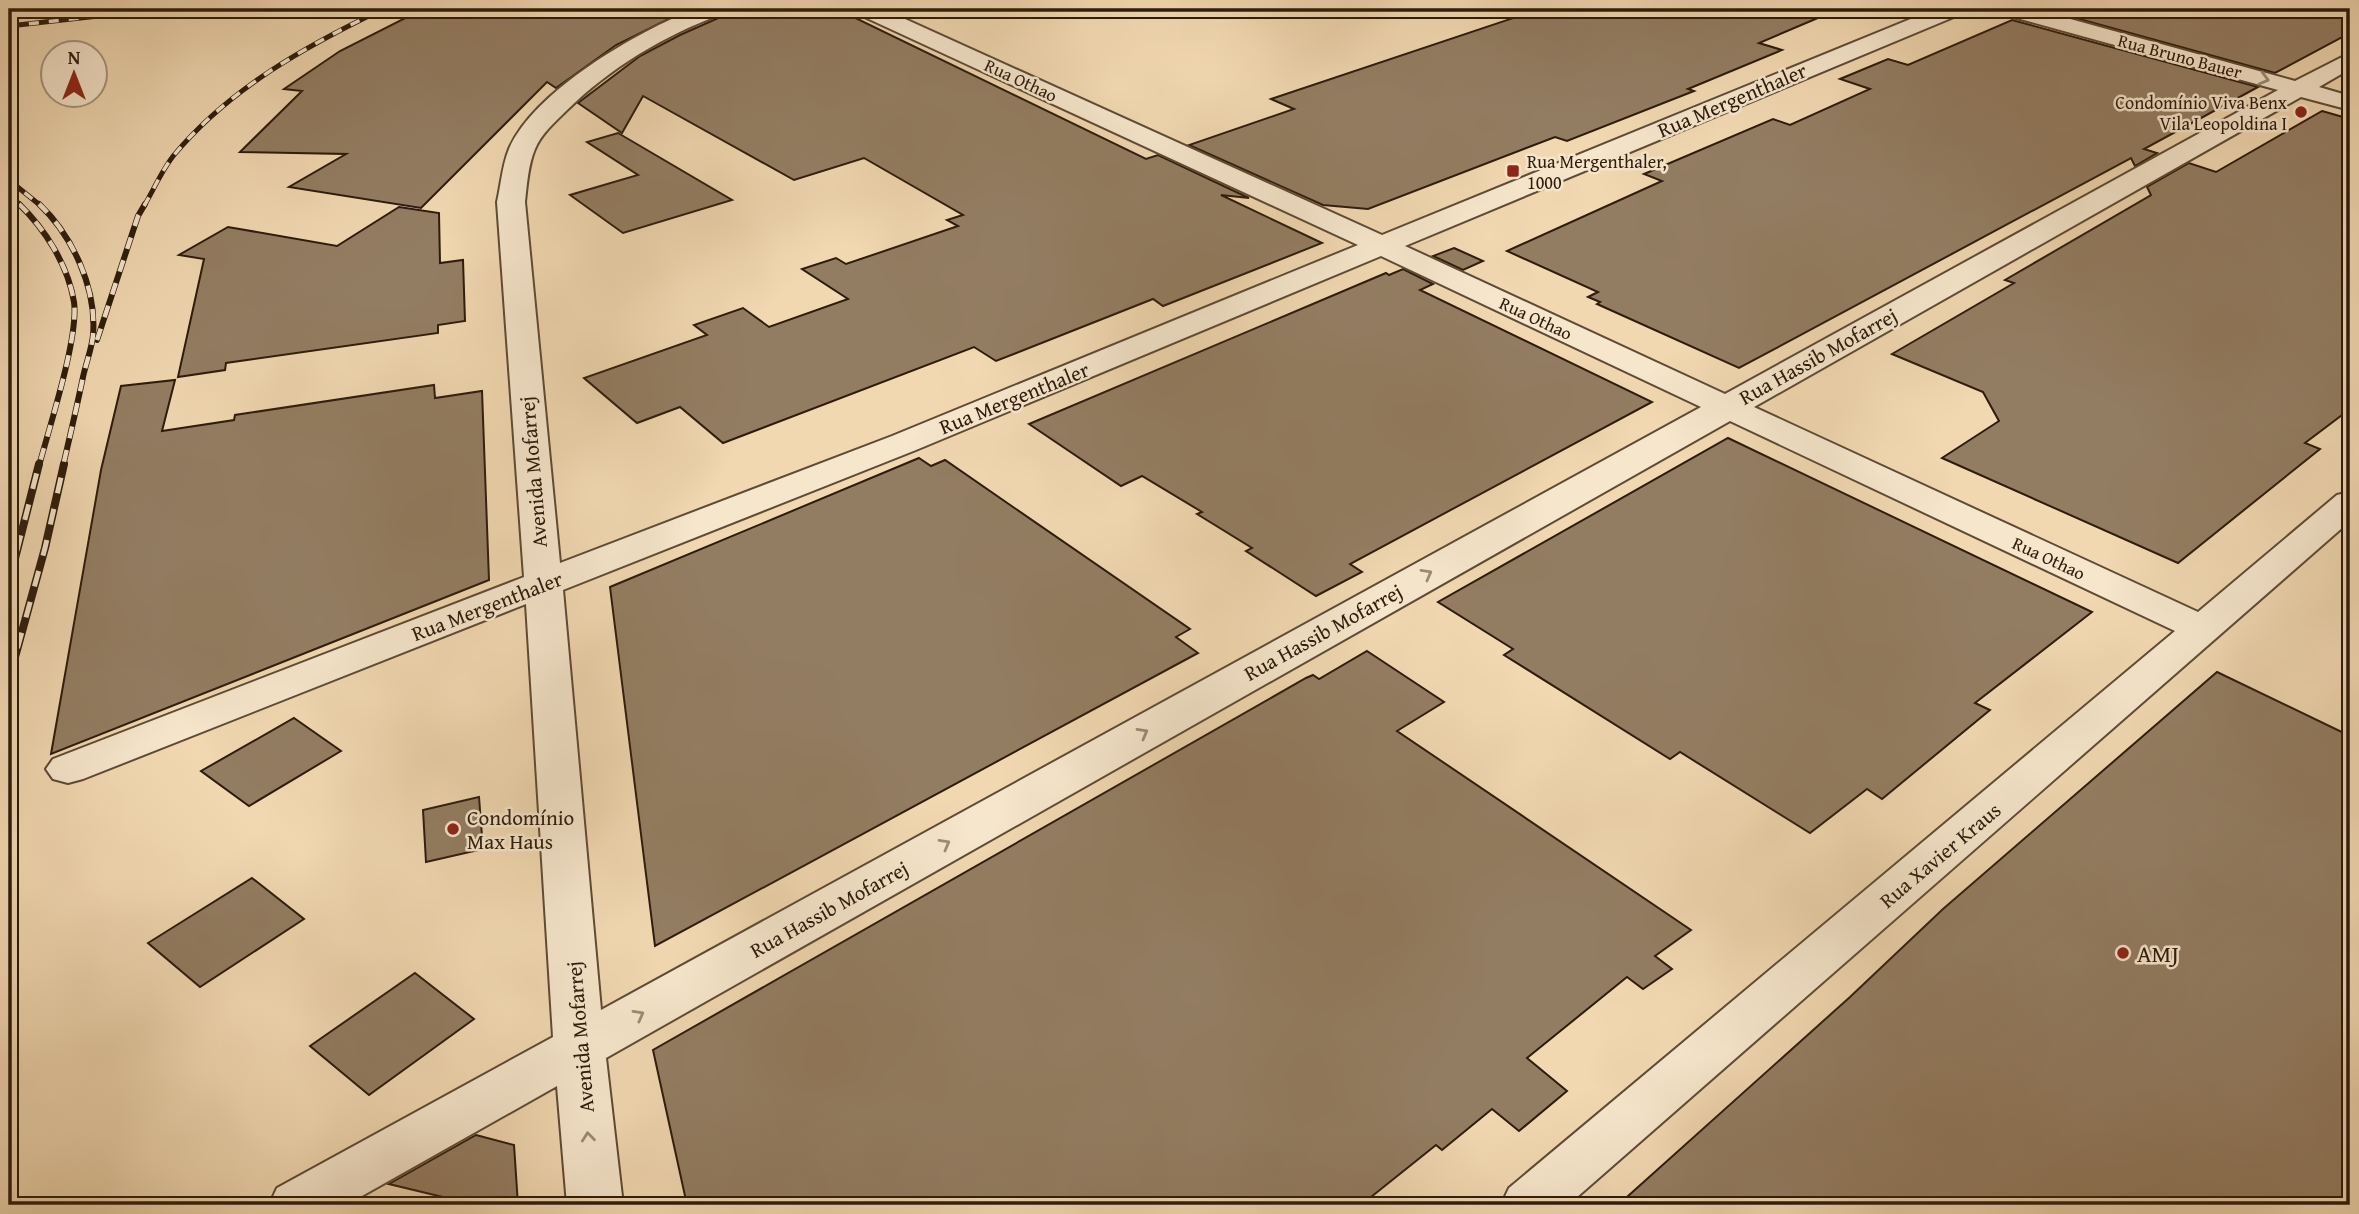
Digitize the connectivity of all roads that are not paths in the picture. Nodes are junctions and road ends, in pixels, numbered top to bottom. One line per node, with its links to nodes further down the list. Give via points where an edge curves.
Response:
1 (714, 9): 11 (street, Avenida Mofarrej, via 660,31 596,71 546,117 522,149 511,202)
2 (866, 9): 8 (street, Rua Othao)
3 (1953, 9): 8 (street, Rua Mergenthaler)
4 (2010, 9): 6 (street, Rua Bruno Bauer, one-way to 6)
5 (2350, 60): 6 (street, Rua Hassib Mofarrej)
6 (2300, 89): 7 (street, Rua Bruno Bauer); 9 (street, Rua Hassib Mofarrej)
7 (2350, 103)
8 (1382, 246): 9 (street, Rua Othao); 11 (street, Rua Mergenthaler, via 891,448)
9 (1726, 407): 12 (street, Rua Othao); 14 (street, Rua Hassib Mofarrej, one-way to 9)
10 (2350, 503): 12 (street, Rua Xavier Kraus)
11 (542, 584): 13 (street, Rua Mergenthaler); 14 (street, Avenida Mofarrej)
12 (2204, 630): 17 (street, Rua Xavier Kraus)
13 (68, 769)
14 (579, 1048): 15 (street, Rua Hassib Mofarrej); 16 (street, Avenida Mofarrej, one-way to 14)
15 (297, 1205)
16 (595, 1205)
17 (1529, 1205)

